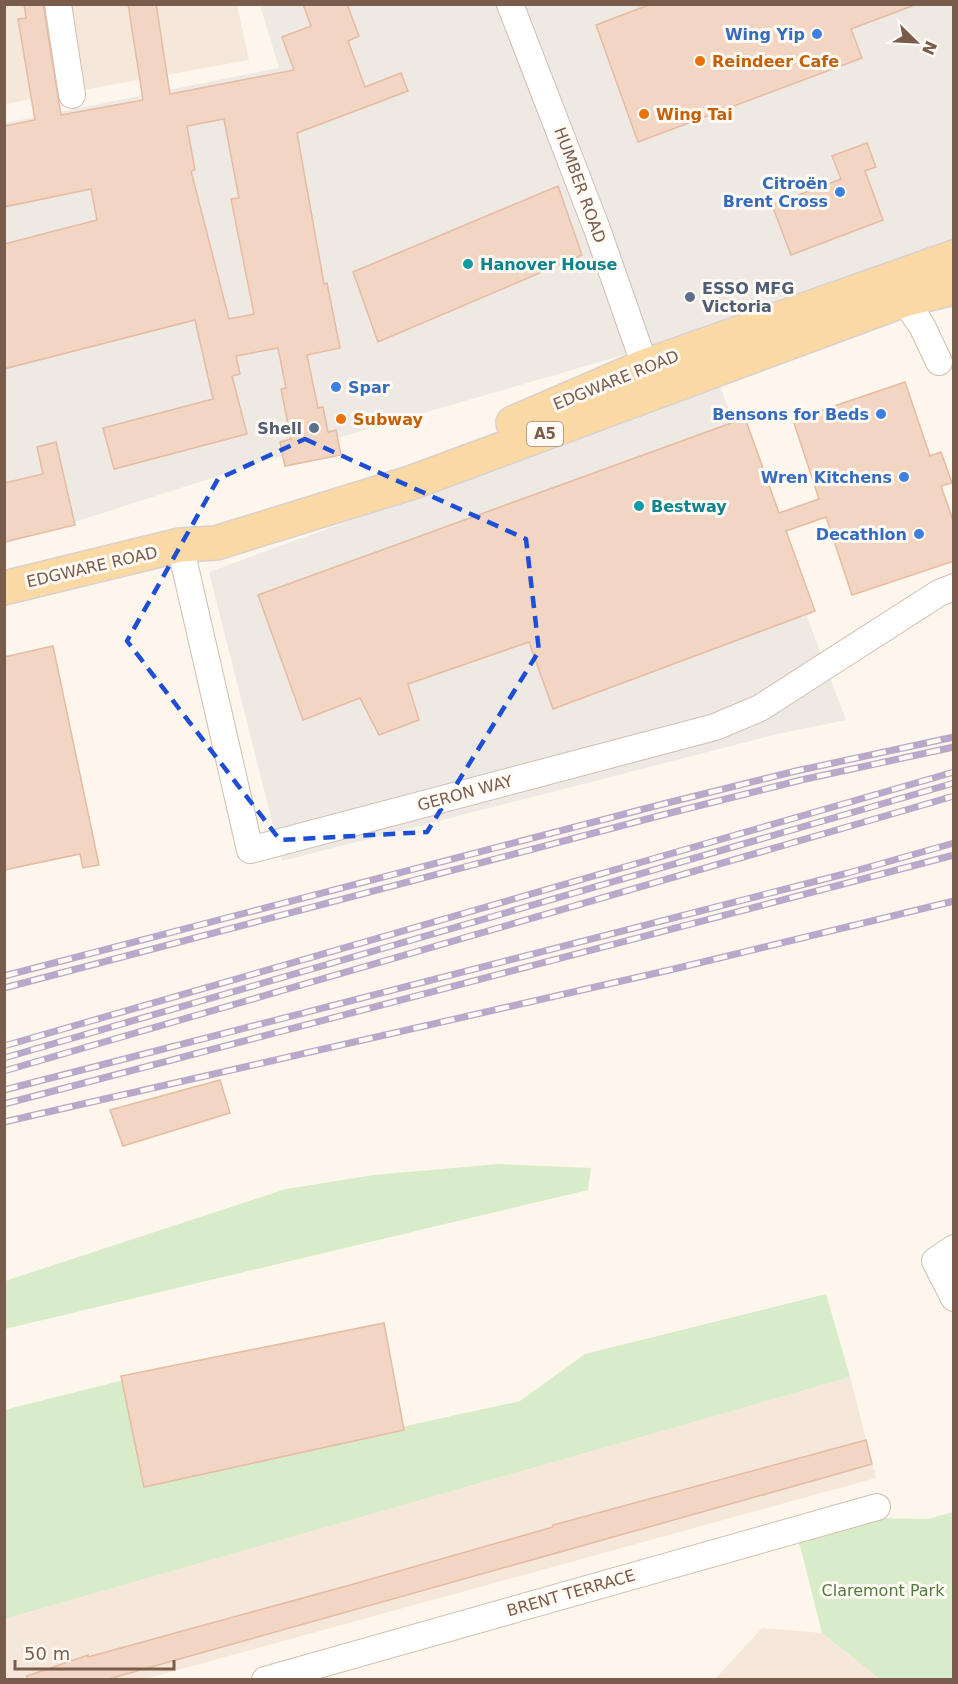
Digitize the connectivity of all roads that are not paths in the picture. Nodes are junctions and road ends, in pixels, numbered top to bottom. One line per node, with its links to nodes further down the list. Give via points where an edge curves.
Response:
1 (58, 4): 3 (street)
2 (510, 4): 10 (street, HUMBER ROAD)
3 (72, 95)
4 (954, 240): 10 (main road, via 758,315)
5 (954, 257): 10 (main road, EDGWARE ROAD / A5)
6 (954, 288): 8 (main road, EDGWARE ROAD / A5)
7 (954, 292): 8 (main road)
8 (904, 300): 9 (street); 11 (main road, EDGWARE ROAD / A5, via 413,482 216,543)
9 (939, 362)
10 (645, 366): 11 (main road, EDGWARE ROAD / A5, via 488,434 390,470 206,526)
11 (180, 545): 12 (street, GERON WAY, via 250,850 715,727 760,708); 13 (main road, EDGWARE ROAD / A5)
12 (954, 587)
13 (4, 588)
14 (954, 1248): 15 (street, via 935,1261)
15 (954, 1298)
16 (877, 1507): 17 (street, BRENT TERRACE)
17 (265, 1680)

